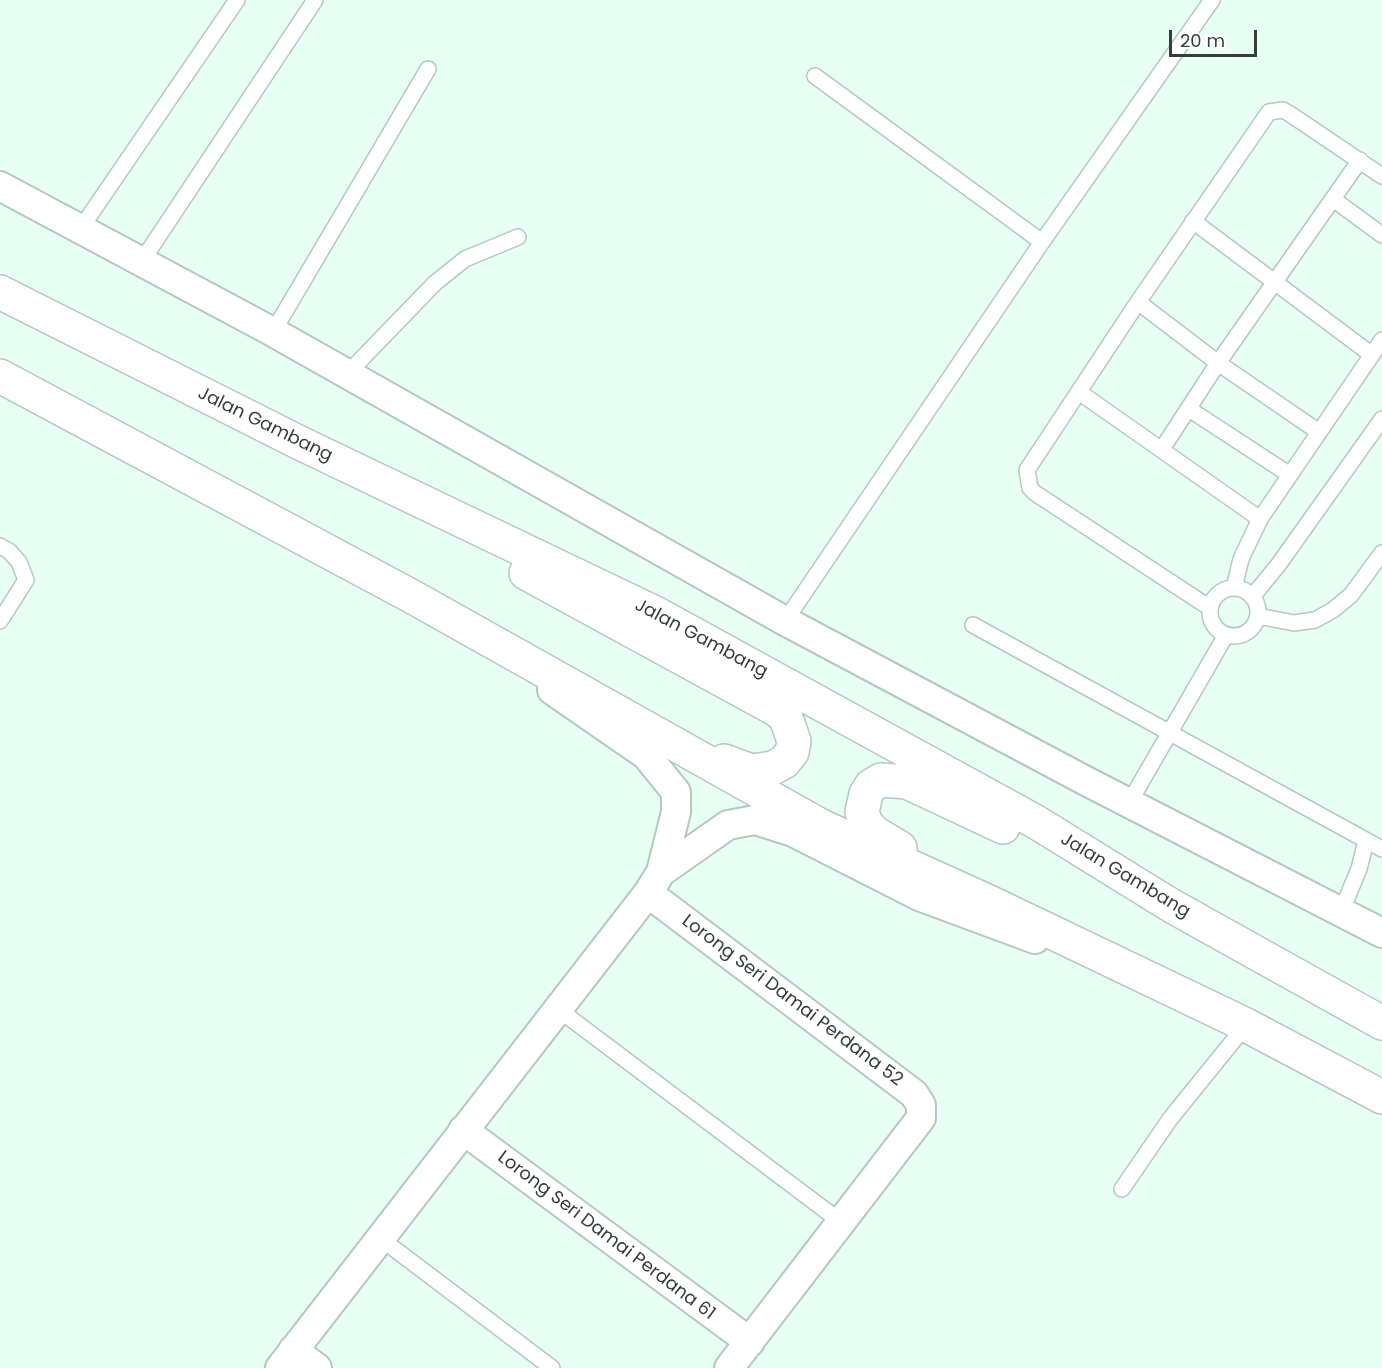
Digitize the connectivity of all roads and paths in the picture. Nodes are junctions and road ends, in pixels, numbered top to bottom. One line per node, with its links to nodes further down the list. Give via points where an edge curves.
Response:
1 (237, 0): 11 (lane)
2 (315, 0): 15 (lane)
3 (1212, 0): 14 (lane)
4 (428, 69): 19 (lane)
5 (814, 76): 14 (lane)
6 (1360, 160): 7 (lane); 9 (lane); 10 (lane, via 1290,114 1276,110 1263,118)
7 (1382, 176)
8 (0, 186): 11 (street)
9 (1333, 199): 12 (lane); 16 (lane)
10 (1193, 221): 16 (lane); 18 (lane)
11 (81, 228): 15 (street)
12 (1382, 235)
13 (518, 237): 23 (lane, via 465,259 389,328)
14 (1042, 242): 41 (lane)
15 (142, 261): 19 (street)
16 (1274, 281): 21 (lane); 22 (lane)
17 (0, 292): 29 (highway, Jalan Gambang)
18 (1138, 302): 22 (lane); 25 (lane)
19 (273, 332): 23 (street)
20 (1382, 340): 21 (lane)
21 (1372, 355): 28 (lane)
22 (1218, 363): 26 (lane); 28 (lane)
23 (346, 375): 41 (street)
24 (4, 380): 36 (highway)
25 (1078, 392): 30 (lane); 38 (lane, via 1027,470 1030,488)
26 (1189, 409): 30 (lane); 31 (lane)
27 (1382, 419): 37 (lane)
28 (1319, 432): 31 (lane)
29 (300, 443): 45 (highway, via 566,596 777,710 786,718 794,741 784,762 752,771); 51 (highway, Jalan Gambang, via 657,614 1036,822)
30 (1162, 449): 32 (lane)
31 (1290, 475): 32 (lane)
32 (1260, 519): 35 (lane, via 1241,559)
33 (0, 546): 40 (lane, via 19,562 26,580)
34 (1382, 553): 39 (lane, via 1351,596 1324,615 1294,623)
35 (1234, 588): 37 (lane); 38 (lane, via 1216,596)
36 (411, 596): 45 (highway); 49 (street, via 624,738 665,775 676,792 676,812)
37 (1252, 597): 39 (lane)
38 (1210, 608): 43 (lane, via 1215,628)
39 (1258, 616): 43 (lane, via 1246,633)
40 (0, 621)
41 (785, 621): 46 (street)
42 (973, 625): 44 (lane)
43 (1226, 635): 44 (lane)
44 (1172, 733): 46 (lane); 47 (lane)
45 (666, 740): 50 (highway, via 821,826)
46 (1129, 803): 52 (street)
47 (1366, 841): 48 (lane); 52 (lane)
48 (1382, 849)
49 (655, 882): 54 (street, via 728,825 755,820 816,843 919,896); 55 (street); 61 (street, Lorong Seri Damai Perdana 52, via 914,1094 921,1105 921,1118)
50 (989, 902): 51 (highway, via 875,833 861,812 871,786 881,780 907,782); 54 (highway)
51 (1172, 906): 56 (highway, Jalan Gambang)
52 (1341, 912): 53 (street)
53 (1382, 933)
54 (1150, 981): 57 (highway)
55 (558, 1009): 59 (street); 61 (lane)
56 (1382, 1023)
57 (1246, 1025): 58 (highway); 60 (lane, via 1170,1119)
58 (1382, 1097)
59 (463, 1130): 62 (street); 63 (street, Lorong Seri Damai Perdana 61)
60 (1122, 1189)
61 (841, 1222): 63 (street)
62 (380, 1238): 64 (street); 66 (lane)
63 (750, 1342): 67 (street)
64 (286, 1359): 65 (street)
65 (316, 1368)
66 (552, 1368)
67 (729, 1368)

